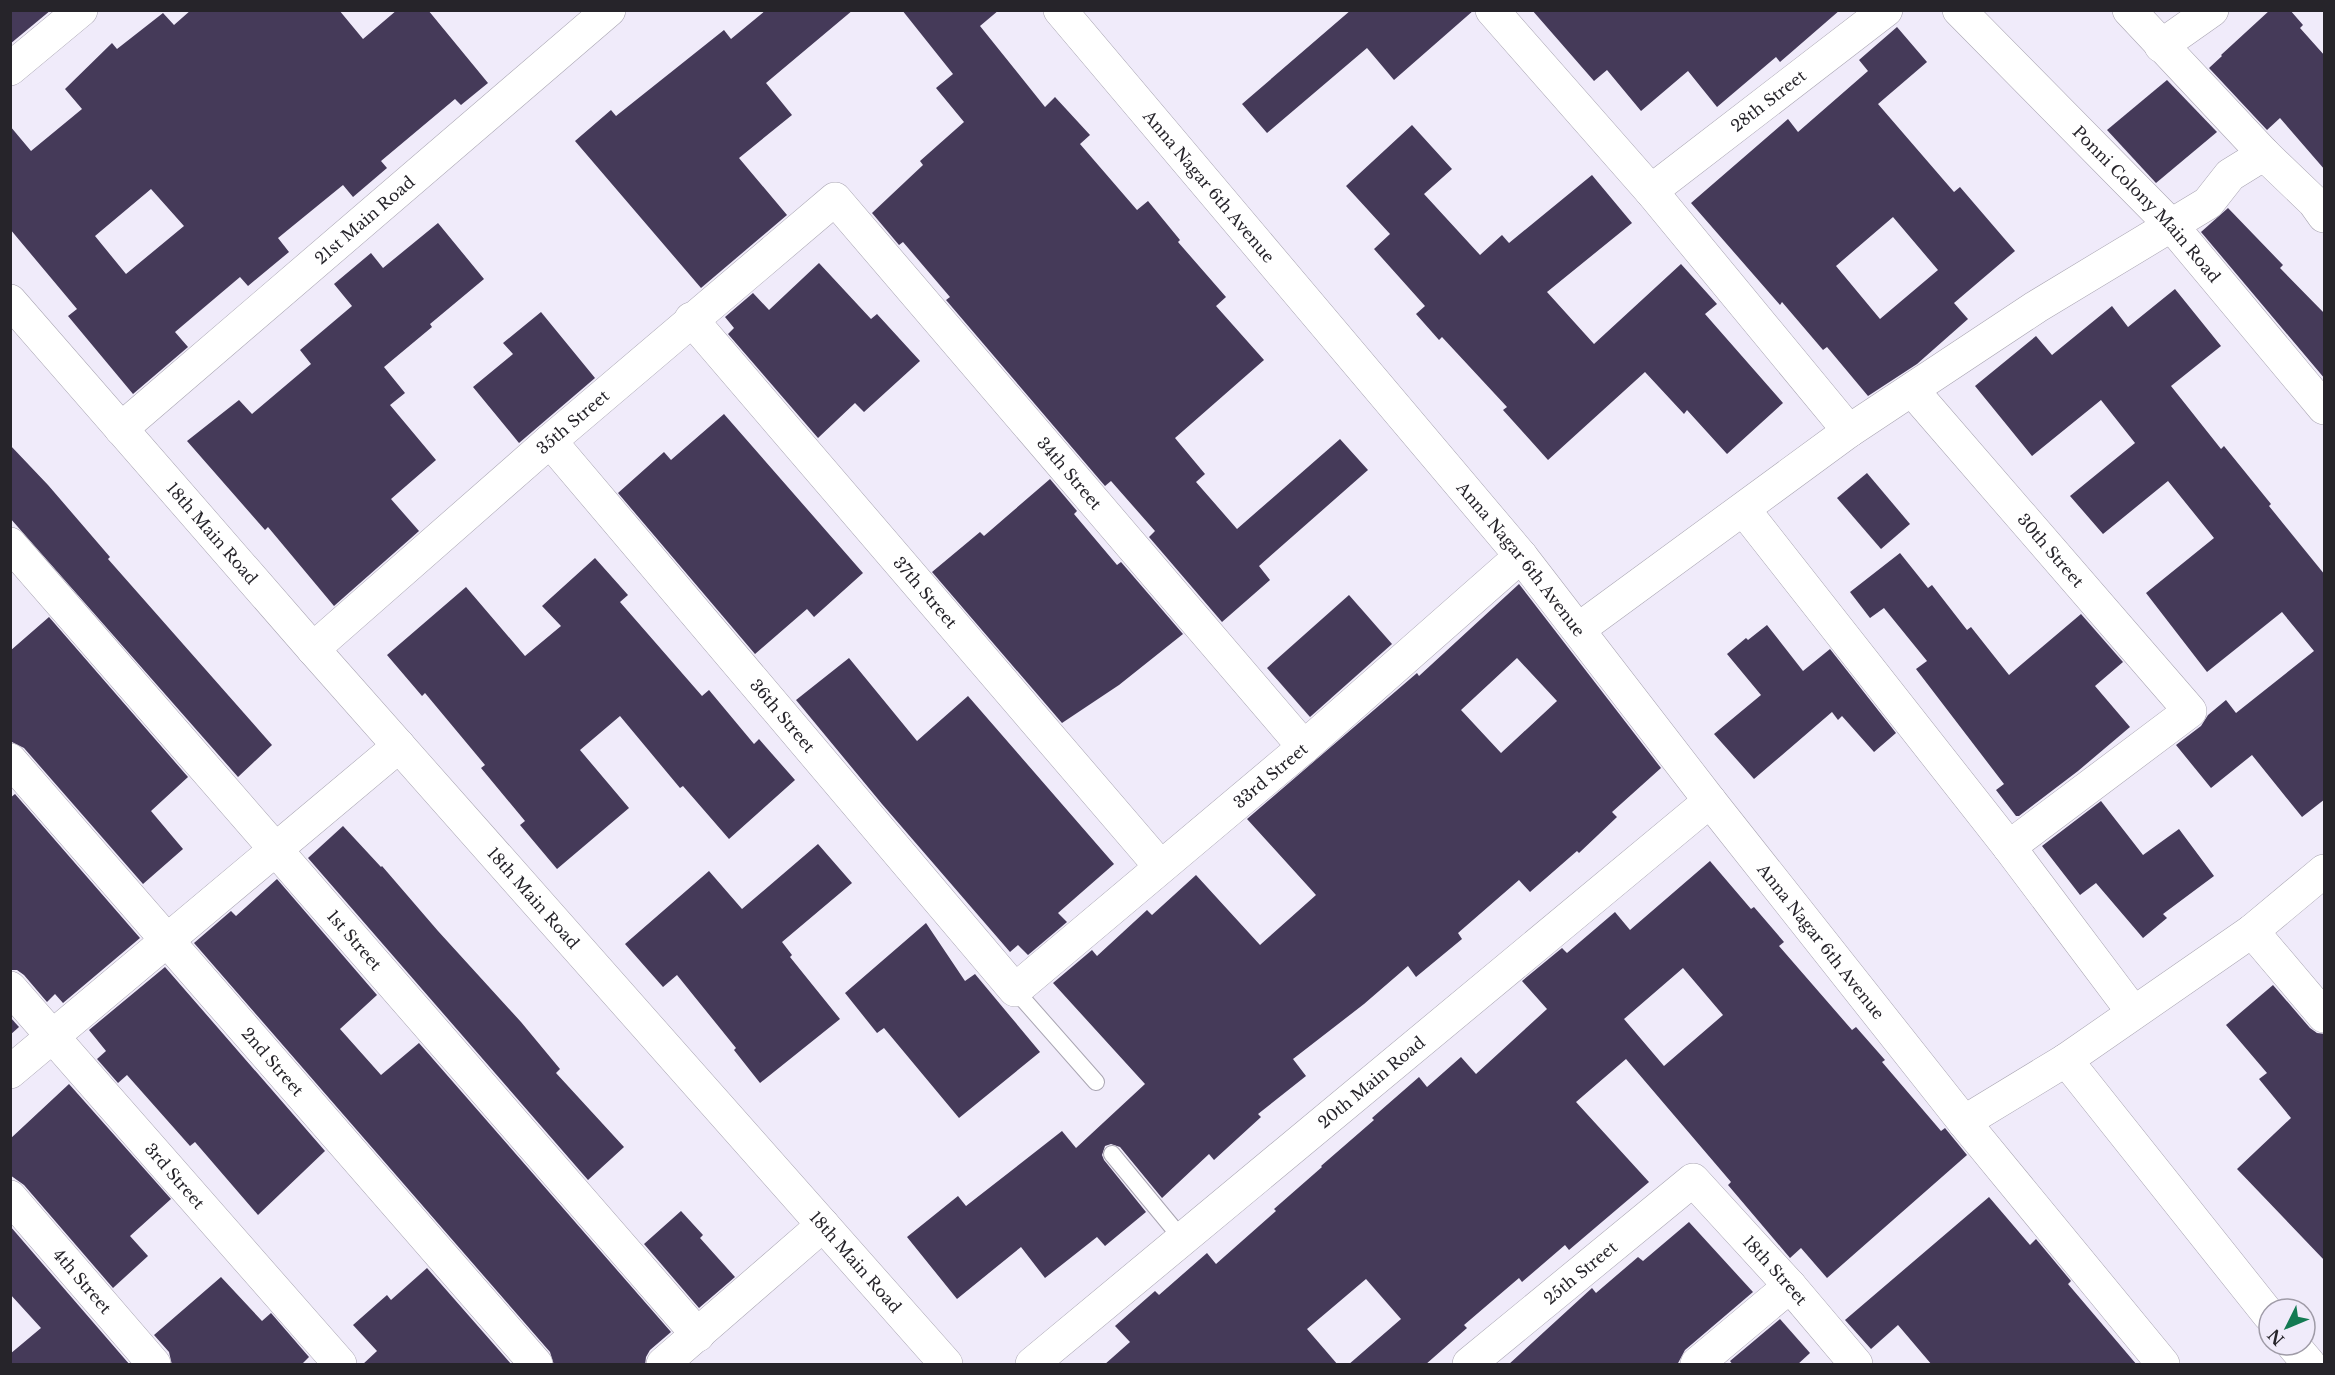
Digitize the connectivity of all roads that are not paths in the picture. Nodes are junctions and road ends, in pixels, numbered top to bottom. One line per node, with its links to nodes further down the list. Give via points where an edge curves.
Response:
1 (81, 10): 10 (street)
2 (609, 10): 20 (street, 21st Main Road)
3 (1060, 10): 25 (street, Anna Nagar 6th Avenue)
4 (1492, 10): 12 (street)
5 (1886, 10): 12 (street, 28th Street)
6 (1959, 10): 15 (street, Ponni Colony Main Road)
7 (2129, 10): 9 (street)
8 (2212, 10): 9 (street)
9 (2161, 46): 11 (street)
10 (10, 69)
11 (2264, 154): 14 (street); 15 (street, via 2230,175 2208,203)
12 (1651, 191): 21 (street)
13 (835, 200): 17 (street, 35th Street); 29 (street, 34th Street)
14 (2325, 216)
15 (2172, 226): 18 (street, via 2036,307); 19 (street, Ponni Colony Main Road)
16 (10, 301): 20 (street, 18th Main Road)
17 (691, 319): 22 (street, 35th Street); 34 (street, 37th Street)
18 (1912, 390): 21 (street); 32 (street, 30th Street, via 2190,711)
19 (2325, 408)
20 (120, 429): 27 (street, 18th Main Road)
21 (1849, 431): 23 (street)
22 (549, 441): 27 (street, 35th Street); 39 (street, 36th Street)
23 (1744, 510): 26 (street); 32 (street)
24 (10, 544): 33 (street, 1st Street)
25 (1521, 556): 26 (street, Anna Nagar 6th Avenue); 29 (street, 33rd Street)
26 (1579, 629): 31 (street, Anna Nagar 6th Avenue)
27 (313, 649): 28 (street, 18th Main Road)
28 (399, 746): 33 (street); 50 (street, 18th Main Road)
29 (1304, 747): 34 (street, 33rd Street)
30 (10, 760): 37 (street, 2nd Street)
31 (1710, 801): 46 (street, Anna Nagar 6th Avenue); 51 (street, 20th Main Road)
32 (2009, 847): 40 (street)
33 (277, 850): 37 (street); 54 (street, 1st Street)
34 (1160, 866): 39 (street, 33rd Street)
35 (2325, 871): 36 (street)
36 (2252, 931): 40 (street); 41 (street)
37 (168, 939): 42 (street); 57 (street, 2nd Street)
38 (10, 988): 42 (street, 3rd Street)
39 (1015, 990): 45 (lane)
40 (2133, 1012): 43 (street)
41 (2325, 1016)
42 (53, 1036): 44 (street); 56 (street, 3rd Street)
43 (2066, 1060): 46 (street); 53 (street)
44 (10, 1072)
45 (1096, 1082)
46 (1964, 1122): 64 (street, Anna Nagar 6th Avenue)
47 (1112, 1154): 51 (lane)
48 (1693, 1180): 52 (street, 18th Street); 61 (street, 25th Street)
49 (10, 1197): 55 (street, 4th Street)
50 (823, 1226): 54 (street); 59 (street, 18th Main Road)
51 (1183, 1240): 60 (street, 20th Main Road)
52 (1790, 1286): 62 (street); 63 (street, 18th Street)
53 (2257, 1300)
54 (698, 1335): 58 (street)
55 (154, 1365)
56 (340, 1365)
57 (536, 1365)
58 (663, 1365)
59 (946, 1365)
60 (1032, 1365)
61 (1469, 1365)
62 (1697, 1365)
63 (1856, 1365)
64 (2163, 1365)

